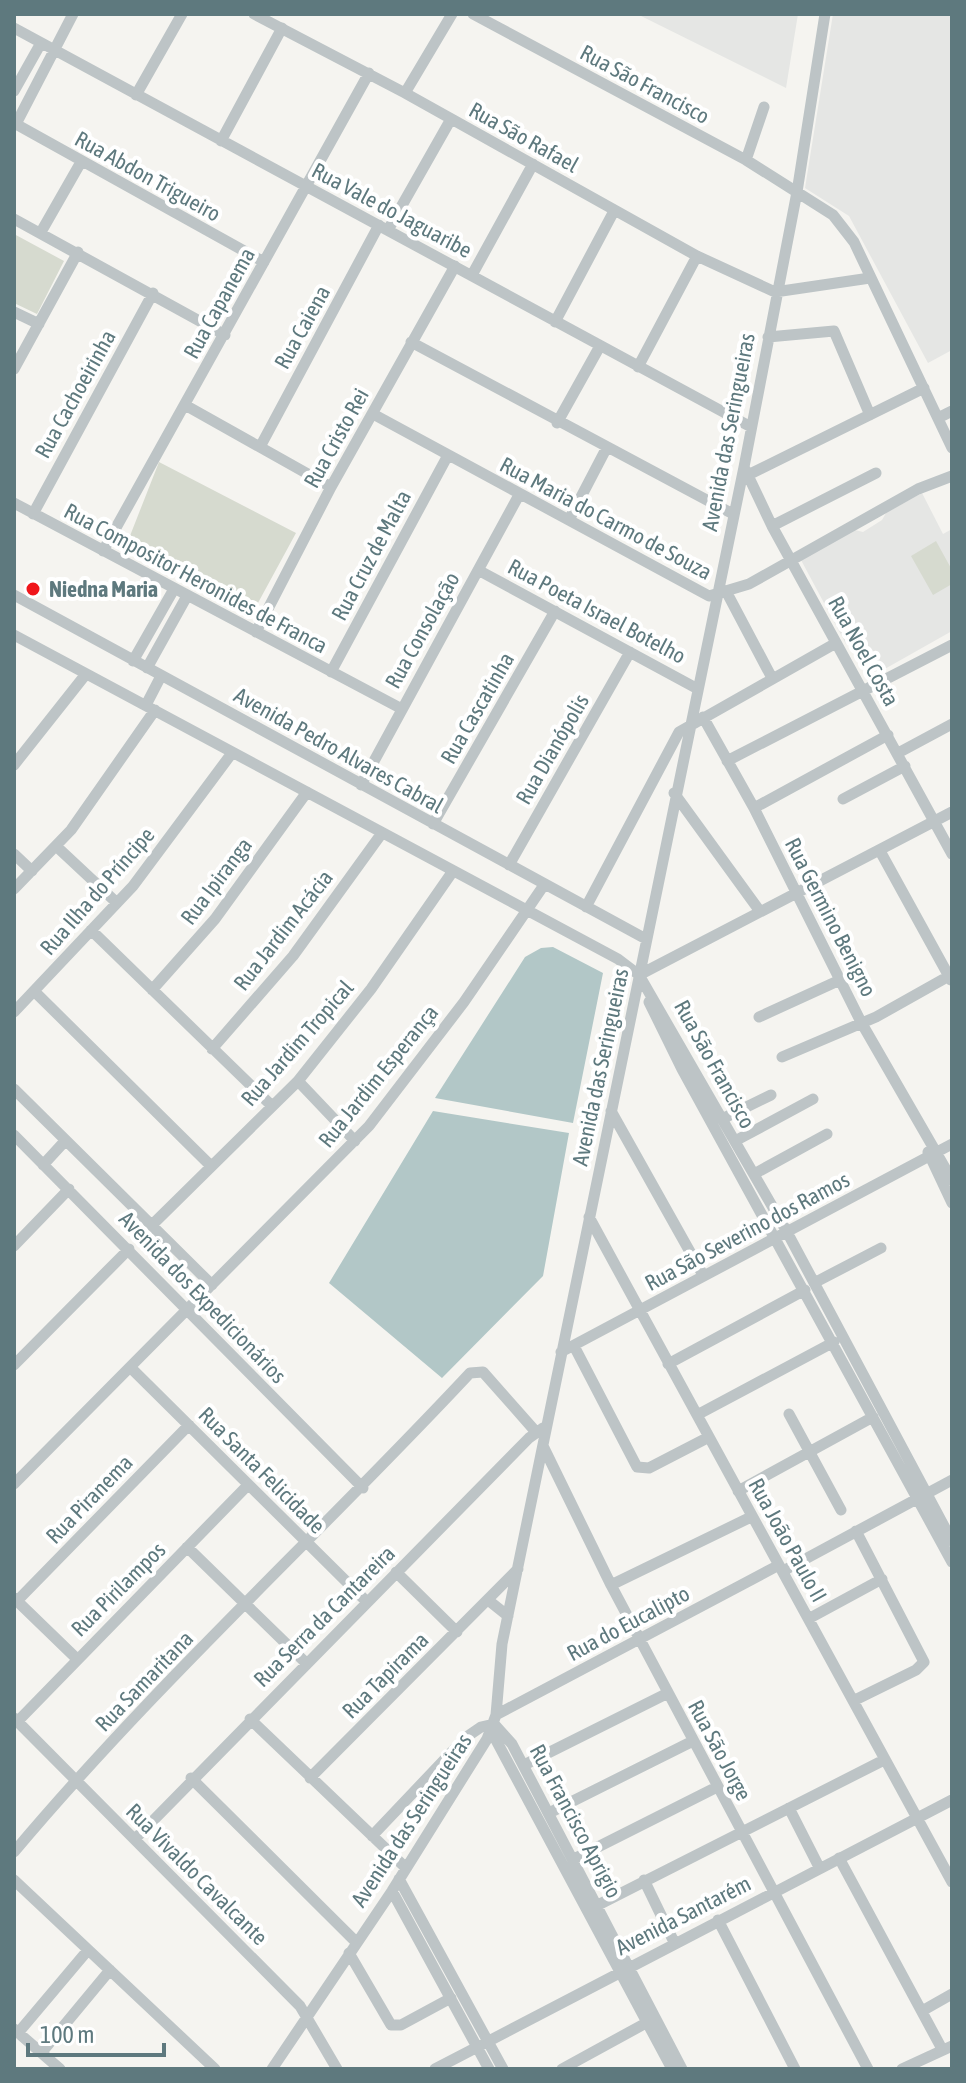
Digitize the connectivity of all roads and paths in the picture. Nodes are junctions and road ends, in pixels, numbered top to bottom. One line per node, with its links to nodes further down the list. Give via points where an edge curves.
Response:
1 (73, 14): 10 (street)
2 (182, 14): 14 (street)
3 (254, 14): 8 (street, Rua São Rafael)
4 (452, 14): 13 (street)
5 (825, 14): 23 (street, Avenida das Seringueiras)
6 (480, 16): 19 (street, Rua São Francisco)
7 (14, 28): 9 (street, Rua Vale do Jaguaribe)
8 (282, 28): 11 (street, Rua São Rafael); 18 (street)
9 (41, 43): 10 (street, Rua Vale do Jaguaribe); 12 (street)
10 (54, 50): 14 (street, Rua Vale do Jaguaribe); 17 (street)
11 (369, 73): 13 (street, Rua São Rafael); 22 (street, Rua Capanema)
12 (14, 91)
13 (405, 93): 16 (street, Rua São Rafael)
14 (136, 95): 18 (street, Rua Vale do Jaguaribe)
15 (764, 107): 19 (street)
16 (451, 119): 21 (street, Rua São Rafael); 26 (street, Rua Caiena)
17 (15, 124): 20 (street, Rua Abdon Trigueiro)
18 (221, 141): 22 (street, Rua Vale do Jaguaribe)
19 (746, 160): 23 (street, Rua São Francisco)
20 (81, 162): 27 (street); 30 (street, Rua Abdon Trigueiro)
21 (533, 164): 24 (street, Rua São Rafael); 32 (street)
22 (305, 187): 26 (street, Rua Vale do Jaguaribe); 30 (street, Rua Capanema)
23 (797, 192): 33 (street, Rua São Francisco, via 843,224); 34 (street, Avenida das Seringueiras)
24 (614, 211): 29 (street, Rua São Rafael); 37 (street)
25 (14, 219): 27 (street)
26 (384, 227): 31 (street, Rua Vale do Jaguaribe); 53 (street, Rua Caiena)
27 (41, 232): 28 (street)
28 (78, 252): 35 (street); 38 (street)
29 (697, 256): 34 (street, Rua São Rafael); 43 (street)
30 (264, 262): 39 (street, Rua Capanema)
31 (455, 266): 32 (street, Rua Vale do Jaguaribe); 41 (street, Rua Cristo Rei)
32 (472, 275): 37 (street, Rua Vale do Jaguaribe)
33 (870, 278): 34 (street); 45 (street, Rua São Francisco)
34 (775, 292): 40 (street, Avenida das Seringueiras)
35 (153, 293): 39 (street); 63 (street, Rua Cachoeirinha)
36 (14, 312): 38 (street)
37 (555, 322): 42 (street, Rua Vale do Jaguaribe)
38 (39, 324): 44 (street)
39 (225, 335): 46 (street, Rua Capanema)
40 (768, 337): 49 (street, via 834,331); 52 (street, Avenida das Seringueiras)
41 (411, 342): 48 (street, Rua Cristo Rei); 51 (street)
42 (600, 346): 43 (street, Rua Vale do Jaguaribe); 51 (street)
43 (638, 367): 52 (street, Rua Vale do Jaguaribe)
44 (14, 369)
45 (924, 388): 49 (street); 50 (street, Rua São Francisco)
46 (185, 405): 53 (street); 67 (street, Rua Capanema)
47 (952, 411): 50 (street)
48 (373, 414): 56 (street, Rua Maria do Carmo de Souza); 60 (street, Rua Cristo Rei)
49 (870, 415): 57 (street)
50 (938, 418): 54 (street, Rua São Francisco)
51 (557, 423): 55 (street)
52 (751, 427): 57 (street, Avenida das Seringueiras)
53 (260, 447): 60 (street)
54 (952, 448)
55 (606, 449): 64 (street); 65 (street)
56 (447, 457): 61 (street, Rua Maria do Carmo de Souza); 82 (street, Rua Cruz de Malta)
57 (746, 471): 64 (street, Avenida das Seringueiras); 66 (street, Rua Noel Costa)
58 (876, 473): 66 (street)
59 (952, 476): 68 (street, Rua Maria do Carmo de Souza, via 918,489)
60 (331, 487): 75 (street, Rua Cristo Rei)
61 (519, 495): 65 (street, Rua Maria do Carmo de Souza); 69 (street, Rua Consolação)
62 (14, 503): 63 (street, Rua Compositor Heronides de Franca)
63 (33, 514): 67 (street, Rua Compositor Heronides de Franca)
64 (733, 514): 71 (street, Avenida das Seringueiras)
65 (569, 520): 71 (street, Rua Maria do Carmo de Souza, via 691,589)
66 (772, 526): 68 (street, Rua Noel Costa)
67 (103, 551): 70 (street, Rua Compositor Heronides de Franca)
68 (790, 560): 71 (street, Rua Maria do Carmo de Souza); 77 (street, Rua Noel Costa)
69 (478, 570): 74 (street, Rua Poeta Israel Botelho); 89 (street, Rua Consolação)
70 (174, 589): 73 (street, Rua Compositor Heronides de Franca); 80 (street)
71 (721, 594): 85 (street); 86 (street, Avenida das Seringueiras)
72 (14, 595): 80 (street, Avenida Pedro Alvares Cabral)
73 (187, 596): 75 (street, Rua Compositor Heronides de Franca); 81 (street)
74 (555, 611): 79 (street, Rua Poeta Israel Botelho); 106 (street, Rua Cascatinha)
75 (256, 632): 82 (street, Rua Compositor Heronides de Franca)
76 (14, 635): 83 (street)
77 (836, 643): 85 (street); 87 (street, Rua Noel Costa)
78 (952, 645): 87 (street)
79 (630, 652): 86 (street, Rua Poeta Israel Botelho); 112 (street, Rua Dianópolis)
80 (133, 661): 81 (street, Avenida Pedro Alvares Cabral)
81 (147, 668): 84 (street, Avenida Pedro Alvares Cabral)
82 (331, 672): 89 (street, Rua Compositor Heronides de Franca)
83 (86, 674): 88 (street); 97 (street)
84 (161, 676): 88 (street); 99 (street, Avenida Pedro Alvares Cabral)
85 (772, 678): 90 (street)
86 (696, 688): 92 (street, Avenida das Seringueiras)
87 (863, 690): 93 (street, Rua Noel Costa); 96 (street)
88 (151, 708): 94 (street); 108 (street, via 119,766)
89 (402, 709): 99 (street, Rua Consolação)
90 (703, 717): 92 (street); 96 (street, Rua Germino Benigno)
91 (952, 724): 95 (street)
92 (688, 725): 101 (street, Avenida das Seringueiras); 119 (street, via 665,754)
93 (888, 735): 95 (street, Rua Noel Costa); 103 (street)
94 (232, 753): 100 (street); 118 (street, Rua Ilha do Príncipe)
95 (898, 753): 98 (street, Rua Noel Costa)
96 (727, 761): 103 (street, Rua Germino Benigno)
97 (14, 765)
98 (905, 766): 102 (street); 105 (street, Rua Noel Costa)
99 (361, 785): 106 (street, Avenida Pedro Alvares Cabral)
100 (307, 792): 107 (street); 127 (street, Rua Ipiranga, via 215,919)
101 (674, 793): 120 (street); 123 (street, Avenida das Seringueiras)
102 (843, 799)
103 (754, 808): 117 (street, Rua Germino Benigno)
104 (952, 812): 105 (street)
105 (934, 821): 109 (street); 111 (street, Rua Noel Costa)
106 (433, 824): 112 (street, Avenida Pedro Alvares Cabral)
107 (382, 833): 114 (street); 132 (street, Rua Jardim Acácia, via 293,956)
108 (56, 846): 113 (street); 118 (street)
109 (880, 851): 117 (street); 125 (street)
110 (14, 854): 113 (street)
111 (952, 854)
112 (509, 865): 115 (street, Avenida Pedro Alvares Cabral)
113 (32, 871): 116 (street)
114 (453, 871): 121 (street); 134 (street, Rua Jardim Tropical, via 371,989)
115 (544, 885): 119 (street, Avenida Pedro Alvares Cabral); 121 (street, Rua Jardim Esperança)
116 (14, 889)
117 (796, 892): 120 (street); 126 (street, Rua Germino Benigno)
118 (117, 903): 122 (street, Rua Ilha do Príncipe)
119 (586, 907): 123 (street, Avenida Pedro Alvares Cabral)
120 (759, 910): 124 (street)
121 (528, 911): 124 (street); 144 (street, Rua Jardim Esperança, via 417,1066)
122 (91, 930): 127 (street); 128 (street, Rua Ilha do Príncipe)
123 (646, 939): 124 (street, Avenida das Seringueiras)
124 (639, 975): 139 (street, Avenida das Seringueiras); 140 (street, Rua São Francisco); 156 (street, Rua São Francisco, via 682,1069)
125 (950, 979): 131 (street)
126 (840, 980): 130 (street); 131 (street, Rua Germino Benigno)
127 (152, 990): 132 (street)
128 (34, 991): 129 (street, Rua Ilha do Príncipe); 149 (street)
129 (14, 1012)
130 (759, 1017)
131 (861, 1022): 133 (street); 147 (street, Rua Germino Benigno)
132 (212, 1049): 138 (street)
133 (782, 1057)
134 (298, 1081): 138 (street, Rua Jardim Tropical); 144 (street)
135 (14, 1089): 143 (street, Avenida dos Expedicionários)
136 (771, 1095): 140 (street)
137 (813, 1099): 145 (street)
138 (272, 1106): 149 (street, Rua Jardim Tropical)
139 (611, 1111): 154 (street, Avenida das Seringueiras); 160 (street)
140 (722, 1119): 145 (street, Rua São Francisco)
141 (827, 1134): 150 (street)
142 (14, 1135): 148 (street, Avenida dos Expedicionários)
143 (65, 1141): 148 (street); 155 (street, Avenida dos Expedicionários)
144 (355, 1141): 161 (street, Rua Jardim Esperança)
145 (735, 1141): 150 (street, Rua São Francisco)
146 (952, 1144): 147 (street, Rua São Severino dos Ramos)
147 (933, 1154): 151 (street, Rua Germino Benigno); 153 (street, Rua Germino Benigno); 156 (street, Rua São Severino dos Ramos)
148 (43, 1165): 152 (street, Avenida dos Expedicionários)
149 (211, 1166): 155 (street, Rua Jardim Tropical)
150 (754, 1174): 156 (street, Rua São Francisco)
151 (952, 1180)
152 (69, 1189): 157 (street); 159 (street, Avenida dos Expedicionários)
153 (952, 1203)
154 (589, 1217): 164 (street, Rua João Paulo II); 167 (street, Avenida das Seringueiras)
155 (152, 1225): 161 (street, Avenida dos Expedicionários)
156 (781, 1235): 160 (street, Rua São Severino dos Ramos); 162 (street, Rua São Francisco)
157 (14, 1246)
158 (881, 1248): 162 (street)
159 (129, 1249): 163 (street, Avenida dos Expedicionários); 169 (street)
160 (703, 1275): 164 (street, Rua São Severino dos Ramos)
161 (212, 1285): 163 (street, Rua Jardim Esperança)
162 (810, 1286): 165 (street, Rua São Francisco); 168 (street); 184 (street, Rua São Francisco)
163 (187, 1309): 170 (street, Rua Jardim Esperança); 182 (street, Avenida dos Expedicionários)
164 (640, 1310): 166 (street, Rua São Severino dos Ramos); 168 (street, Rua João Paulo II)
165 (834, 1342): 172 (street); 173 (street, Rua São Francisco)
166 (574, 1346): 167 (street, Rua São Severino dos Ramos); 176 (street, via 637,1467)
167 (561, 1352): 175 (street, Avenida das Seringueiras)
168 (668, 1364): 172 (street, Rua João Paulo II)
169 (14, 1365)
170 (130, 1367): 174 (street, Rua Santa Felicidade); 180 (street, Rua Jardim Esperança)
171 (789, 1414): 178 (street)
172 (697, 1415): 176 (street, Rua João Paulo II)
173 (873, 1417): 178 (street); 184 (street, Rua São Francisco)
174 (189, 1425): 181 (street, Rua Santa Felicidade); 197 (street, Rua Piranema)
175 (541, 1429): 177 (street, Avenida das Seringueiras); 182 (street, Rua Samaritana, via 493,1380 479,1371 470,1373); 194 (street, Rua Serra da Cantareira)
176 (709, 1437): 183 (street, Rua João Paulo II)
177 (543, 1446): 193 (street, Avenida das Seringueiras); 196 (street, Rua São Jorge)
178 (810, 1453): 183 (street); 185 (street)
179 (952, 1480): 184 (street, Rua do Eucalipto)
180 (14, 1483)
181 (248, 1485): 189 (street, Rua Santa Felicidade); 190 (street, Rua Pirilampos)
182 (363, 1488): 189 (street, Rua Samaritana)
183 (738, 1491): 186 (street, Rua João Paulo II)
184 (923, 1495): 187 (street, Rua do Eucalipto); 188 (street, Rua São Francisco); 191 (street, Rua São Francisco)
185 (841, 1510)
186 (751, 1517): 192 (street, Rua João Paulo II); 196 (street)
187 (856, 1531): 192 (street, Rua do Eucalipto); 195 (street)
188 (952, 1539)
189 (308, 1543): 199 (street, Rua Santa Felicidade); 200 (street, Rua Samaritana)
190 (187, 1547): 200 (street); 205 (street, Rua Pirilampos)
191 (952, 1562)
192 (781, 1568): 202 (street, Rua João Paulo II); 204 (street, Rua do Eucalipto)
193 (519, 1569): 198 (street, Rua Tapirama); 201 (street, Avenida das Seringueiras)
194 (396, 1572): 199 (street, Rua Serra da Cantareira); 203 (street)
195 (882, 1579): 202 (street); 208 (street, via 923,1665)
196 (611, 1585): 204 (street, Rua São Jorge)
197 (16, 1600): 205 (street)
198 (488, 1600): 201 (street); 203 (street, Rua Tapirama)
199 (367, 1602): 206 (street, Rua Serra da Cantareira)
200 (246, 1605): 206 (street); 217 (street, Rua Samaritana)
201 (508, 1616): 211 (street, Avenida das Seringueiras)
202 (810, 1618): 208 (street, Rua João Paulo II)
203 (457, 1632): 216 (street, Rua Tapirama)
204 (639, 1639): 207 (street, Rua São Jorge); 211 (street, Rua do Eucalipto)
205 (77, 1659): 210 (street, Rua Pirilampos)
206 (306, 1663): 209 (street, Rua Serra da Cantareira)
207 (668, 1693): 212 (street, Rua São Jorge); 214 (street)
208 (855, 1700): 213 (street, Rua João Paulo II)
209 (250, 1719): 215 (street, Rua Serra da Cantareira); 216 (street)
210 (16, 1720): 217 (street, Rua Vivaldo Cavalcante)
211 (492, 1724): 214 (street, Rua Francisco Aprigio); 224 (street, Rua do Eucalipto, via 465,1738); 231 (street, Avenida das Seringueiras); 243 (street, Rua Francisco Aprigio)
212 (693, 1741): 218 (street, Rua São Jorge); 221 (street)
213 (884, 1760): 220 (street); 222 (street, Rua João Paulo II)
214 (524, 1765): 221 (street, Rua Francisco Aprigio)
215 (191, 1778): 225 (street, Rua Serra da Cantareira); 241 (street)
216 (310, 1778): 224 (street)
217 (75, 1780): 225 (street, Rua Vivaldo Cavalcante); 226 (street, Rua Samaritana)
218 (717, 1787): 223 (street, Rua São Jorge); 228 (street)
219 (952, 1800): 222 (street, Avenida Santarém)
220 (789, 1808): 223 (street); 229 (street)
221 (549, 1813): 228 (street, Rua Francisco Aprigio)
222 (919, 1817): 227 (street, Avenida Santarém); 230 (street, Rua João Paulo II)
223 (742, 1832): 234 (street); 237 (street, Rua São Jorge)
224 (372, 1836): 231 (street)
225 (135, 1839): 249 (street, Rua Vivaldo Cavalcante)
226 (14, 1852)
227 (839, 1858): 229 (street, Avenida Santarém); 248 (street)
228 (574, 1859): 238 (street, Rua Francisco Aprigio)
229 (819, 1867): 237 (street, Avenida Santarém)
230 (949, 1867): 235 (street, Rua João Paulo II)
231 (406, 1868): 232 (street, Avenida das Seringueiras)
232 (399, 1879): 236 (street, Avenida das Seringueiras); 245 (street)
233 (14, 1880): 242 (street)
234 (644, 1880): 238 (street); 240 (street)
235 (952, 1882)
236 (392, 1891): 241 (street, Avenida das Seringueiras); 245 (street)
237 (772, 1891): 239 (street, Avenida Santarém); 267 (street, Rua São Jorge)
238 (598, 1905): 243 (street, Rua Francisco Aprigio)
239 (718, 1920): 240 (street, Avenida Santarém); 266 (street)
240 (674, 1942): 243 (street, Avenida Santarém)
241 (353, 1947): 247 (street, via 391,2025 401,2025); 249 (street, Avenida das Seringueiras)
242 (88, 1950): 244 (street); 251 (street)
243 (624, 1968): 250 (street, Rua Francisco Aprigio); 252 (street, Avenida Santarém); 265 (street, Rua Francisco Aprigio)
244 (110, 1970): 255 (street); 257 (street)
245 (444, 1973): 247 (street); 252 (street)
246 (952, 1994): 248 (street)
247 (451, 1998): 253 (street)
248 (922, 2011): 254 (street)
249 (308, 2016): 258 (street, Avenida das Seringueiras); 259 (street, Rua Vivaldo Cavalcante)
250 (646, 2023): 263 (street); 264 (street, Rua Francisco Aprigio)
251 (16, 2031): 255 (street)
252 (488, 2040): 253 (street, Avenida Santarém); 262 (street)
253 (477, 2047): 260 (street, Avenida Santarém); 261 (street)
254 (947, 2047): 268 (street)
255 (42, 2052): 256 (street)
256 (57, 2068)
257 (215, 2069)
258 (272, 2069)
259 (337, 2069)
260 (435, 2069)
261 (489, 2069)
262 (503, 2069)
263 (562, 2069)
264 (672, 2069)
265 (682, 2069)
266 (795, 2069)
267 (868, 2069)
268 (902, 2069)

